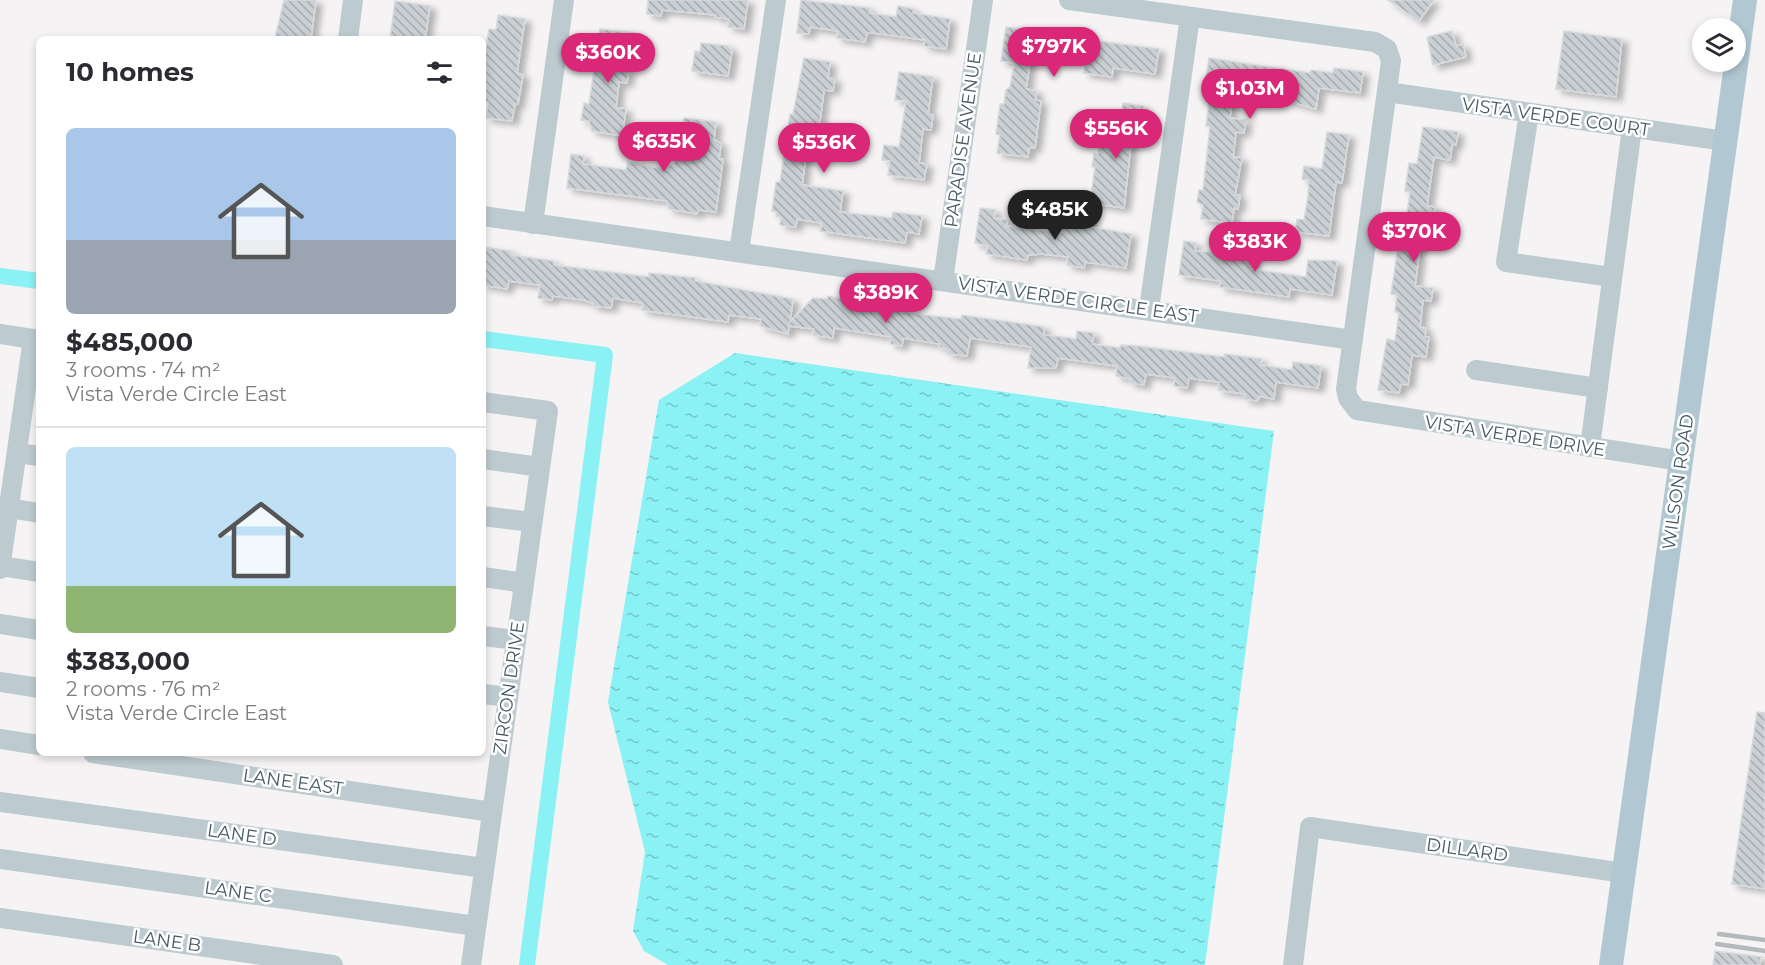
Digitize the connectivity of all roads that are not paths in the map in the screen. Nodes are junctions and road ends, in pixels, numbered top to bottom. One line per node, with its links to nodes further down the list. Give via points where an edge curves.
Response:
1 (353, 0): 8 (street)
2 (564, 0): 14 (street)
3 (776, 0): 15 (street)
4 (982, 0): 17 (street, PARADISE AVENUE)
5 (1069, 0): 7 (street)
6 (1745, 0): 12 (main road, WILSON ROAD)
7 (1190, 17): 9 (street, via 1375,42 1387,49 1391,61); 18 (street)
8 (348, 36)
9 (1387, 92): 10 (street, VISTA VERDE COURT); 21 (street)
10 (1529, 113): 11 (street, VISTA VERDE COURT); 16 (street, via 1506,262)
11 (1632, 128): 12 (street, VISTA VERDE COURT); 16 (street)
12 (1725, 141): 30 (main road, WILSON ROAD)
13 (486, 216): 14 (street, VISTA VERDE CIRCLE EAST)
14 (533, 224): 15 (street, VISTA VERDE CIRCLE EAST)
15 (739, 252): 17 (street, VISTA VERDE CIRCLE EAST)
16 (1612, 277): 23 (street)
17 (943, 281): 18 (street, VISTA VERDE CIRCLE EAST)
18 (1149, 309): 21 (street, VISTA VERDE CIRCLE EAST)
19 (0, 334): 20 (street)
20 (36, 339): 24 (street)
21 (1353, 340): 26 (street, VISTA VERDE DRIVE, via 1346,389 1352,405 1363,413)
22 (1476, 370): 23 (street)
23 (1598, 388): 26 (street)
24 (32, 396): 27 (street)
25 (486, 402): 31 (street, ZIRCON DRIVE, via 548,411)
26 (1590, 447): 30 (street, VISTA VERDE DRIVE)
27 (17, 453): 28 (street); 32 (street)
28 (36, 456)
29 (486, 459): 31 (street)
30 (1681, 461): 56 (main road, WILSON ROAD)
31 (540, 467): 35 (street, ZIRCON DRIVE)
32 (9, 508): 33 (street); 36 (street)
33 (36, 512)
34 (486, 516): 35 (street)
35 (532, 522): 39 (street, ZIRCON DRIVE)
36 (0, 568): 37 (street)
37 (36, 572)
38 (486, 577): 39 (street)
39 (524, 583): 43 (street, ZIRCON DRIVE)
40 (0, 624): 41 (street)
41 (36, 630)
42 (486, 636): 43 (street)
43 (516, 640): 47 (street, ZIRCON DRIVE)
44 (0, 682): 45 (street)
45 (36, 688)
46 (486, 694): 47 (street)
47 (508, 697): 50 (street, ZIRCON DRIVE)
48 (0, 739): 49 (street)
49 (36, 745)
50 (491, 752): 53 (street, ZIRCON DRIVE)
51 (113, 756): 53 (street, LANE EAST)
52 (0, 802): 55 (street, LANE D)
53 (492, 812): 55 (street, ZIRCON DRIVE)
54 (0, 859): 58 (street, LANE C)
55 (484, 868): 58 (street, ZIRCON DRIVE)
56 (1624, 873): 61 (street, DILLARD, via 1310,827); 62 (main road, WILSON ROAD)
57 (0, 918): 59 (street, LANE B)
58 (476, 926): 60 (street, ZIRCON DRIVE)
59 (333, 965)
60 (471, 965)
61 (1293, 965)
62 (1611, 965)

